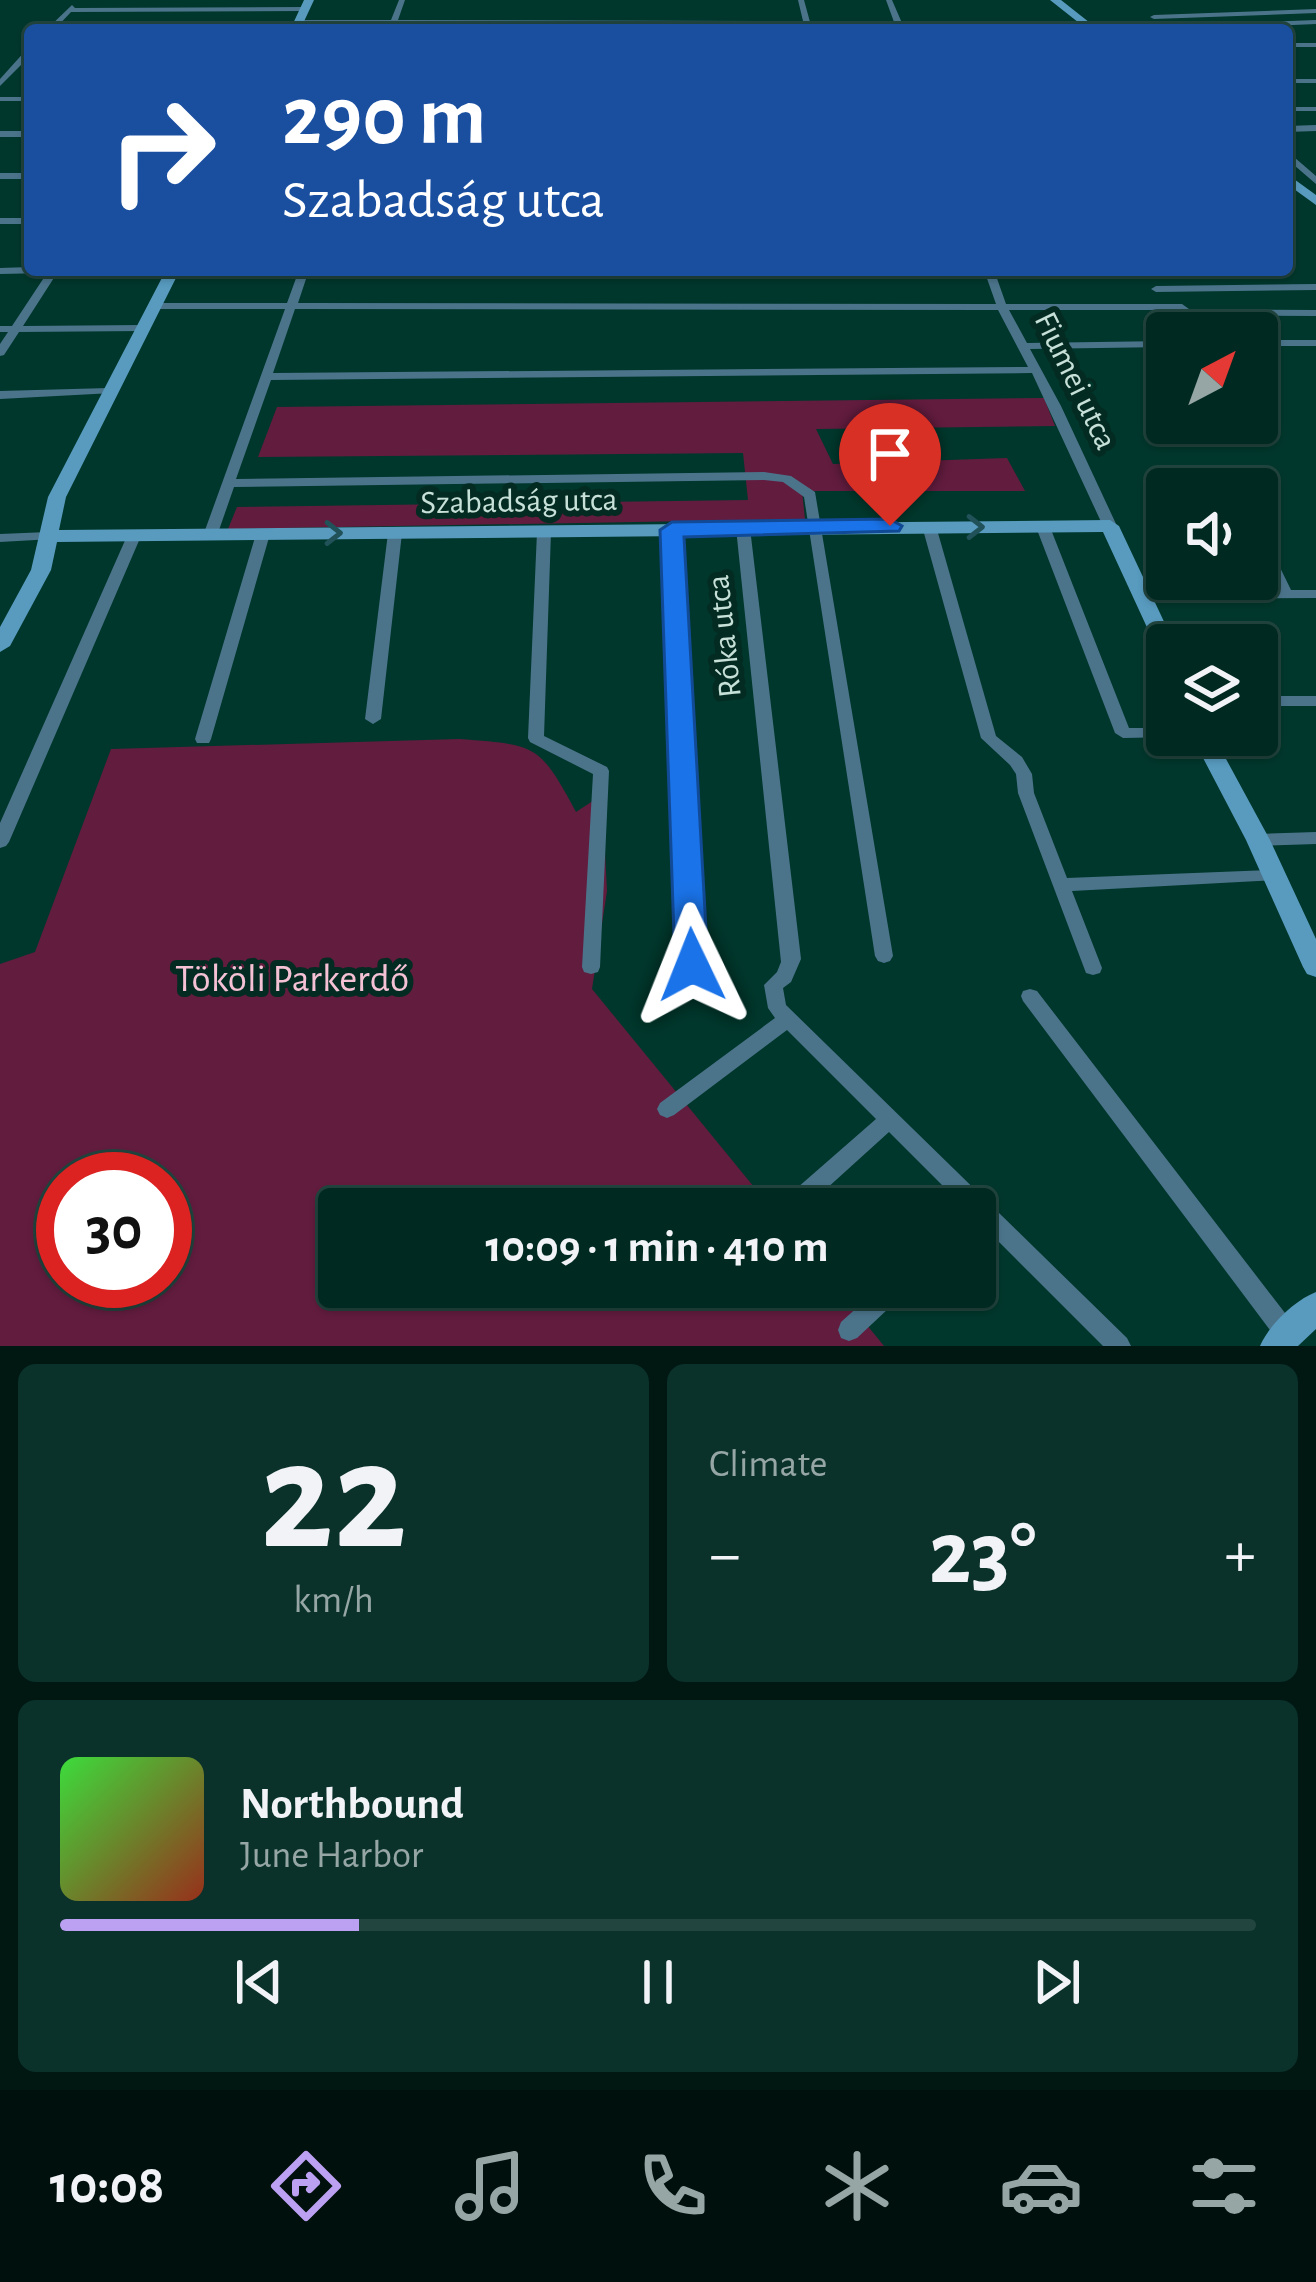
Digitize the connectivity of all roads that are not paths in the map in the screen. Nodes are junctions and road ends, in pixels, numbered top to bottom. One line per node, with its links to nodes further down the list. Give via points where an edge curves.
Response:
1 (78, 0): 6 (street)
2 (801, 0): 11 (street)
3 (1054, 0): 12 (street)
4 (1141, 0): 8 (street)
5 (307, 4): 6 (street)
6 (69, 10): 10 (street)
7 (1316, 11): 8 (street)
8 (1154, 17): 13 (street)
9 (1316, 22): 14 (street)
10 (56, 24)
11 (807, 24)
12 (1086, 24)
13 (1160, 24)
14 (1273, 24)
15 (24, 58): 18 (street)
16 (24, 66): 18 (street)
17 (0, 67): 18 (street)
18 (16, 67): 19 (street)
19 (0, 84)
20 (1293, 160): 21 (street)
21 (1316, 181)
22 (50, 276): 33 (street)
23 (170, 276): 29 (street)
24 (302, 276): 28 (street)
25 (991, 276): 30 (street, Fiumei utca)
26 (1316, 287): 27 (street)
27 (1156, 289)
28 (292, 305): 29 (street); 30 (street); 41 (street)
29 (157, 306): 34 (street)
30 (1003, 309): 31 (street); 38 (street, Fiumei utca)
31 (1316, 313)
32 (0, 328): 33 (street)
33 (16, 328): 34 (street); 39 (street)
34 (143, 328): 42 (street)
35 (1278, 343): 36 (street)
36 (1316, 343)
37 (1146, 344): 38 (street)
38 (1021, 346): 40 (street, Fiumei utca)
39 (0, 352)
40 (1034, 370): 41 (street); 47 (street, Fiumei utca)
41 (265, 377): 44 (street)
42 (109, 392): 43 (street); 55 (street, via 57,497)
43 (0, 395)
44 (232, 483): 45 (street, via 764,476 803,486); 52 (street)
45 (813, 525): 46 (street, Szabadság utca); 49 (street, Szabadság utca); 75 (street)
46 (929, 526): 48 (street, Szabadság utca, one-way to 48); 74 (street, via 989,738 1024,774)
47 (1110, 526): 48 (street, Szabadság utca); 61 (street, Fiumei utca)
48 (1043, 527): 67 (street, via 1123,733)
49 (743, 529): 50 (street, Szabadság utca); 81 (street, Róka utca, via 789,958 772,995)
50 (672, 530): 51 (street, Szabadság utca); 76 (street)
51 (544, 532): 53 (street, Szabadság utca); 77 (street, via 536,738 601,771)
52 (211, 533): 54 (street, Szabadság utca); 56 (street, Szabadság utca)
53 (395, 533): 54 (street, Szabadság utca, one-way to 53); 66 (street)
54 (263, 534): 68 (street)
55 (48, 536): 56 (street, Szabadság utca); 57 (street, Szabadság utca); 63 (street, via 41,570)
56 (134, 536): 72 (street)
57 (0, 538)
58 (1278, 577): 59 (street)
59 (1286, 593): 60 (street); 61 (street)
60 (1316, 593)
61 (1145, 595): 62 (street, Fiumei utca)
62 (1157, 624)
63 (0, 646)
64 (1278, 701): 65 (street)
65 (1316, 701)
66 (373, 719)
67 (1146, 733)
68 (203, 739)
69 (1213, 756): 71 (street)
70 (1316, 838): 71 (street)
71 (1258, 840): 73 (street)
72 (0, 842)
73 (1270, 876): 74 (street); 78 (street)
74 (1064, 885): 79 (street)
75 (884, 956)
76 (692, 965)
77 (591, 967)
78 (1316, 967)
79 (1094, 968)
80 (1030, 996): 90 (street)
81 (786, 1021): 82 (street); 83 (street)
82 (667, 1109)
83 (888, 1120): 84 (street); 85 (street)
84 (812, 1188)
85 (953, 1188)
86 (996, 1231): 91 (street)
87 (1316, 1307): 90 (street)
88 (873, 1308): 89 (street)
89 (849, 1330)
90 (1286, 1342)
91 (1119, 1346)

